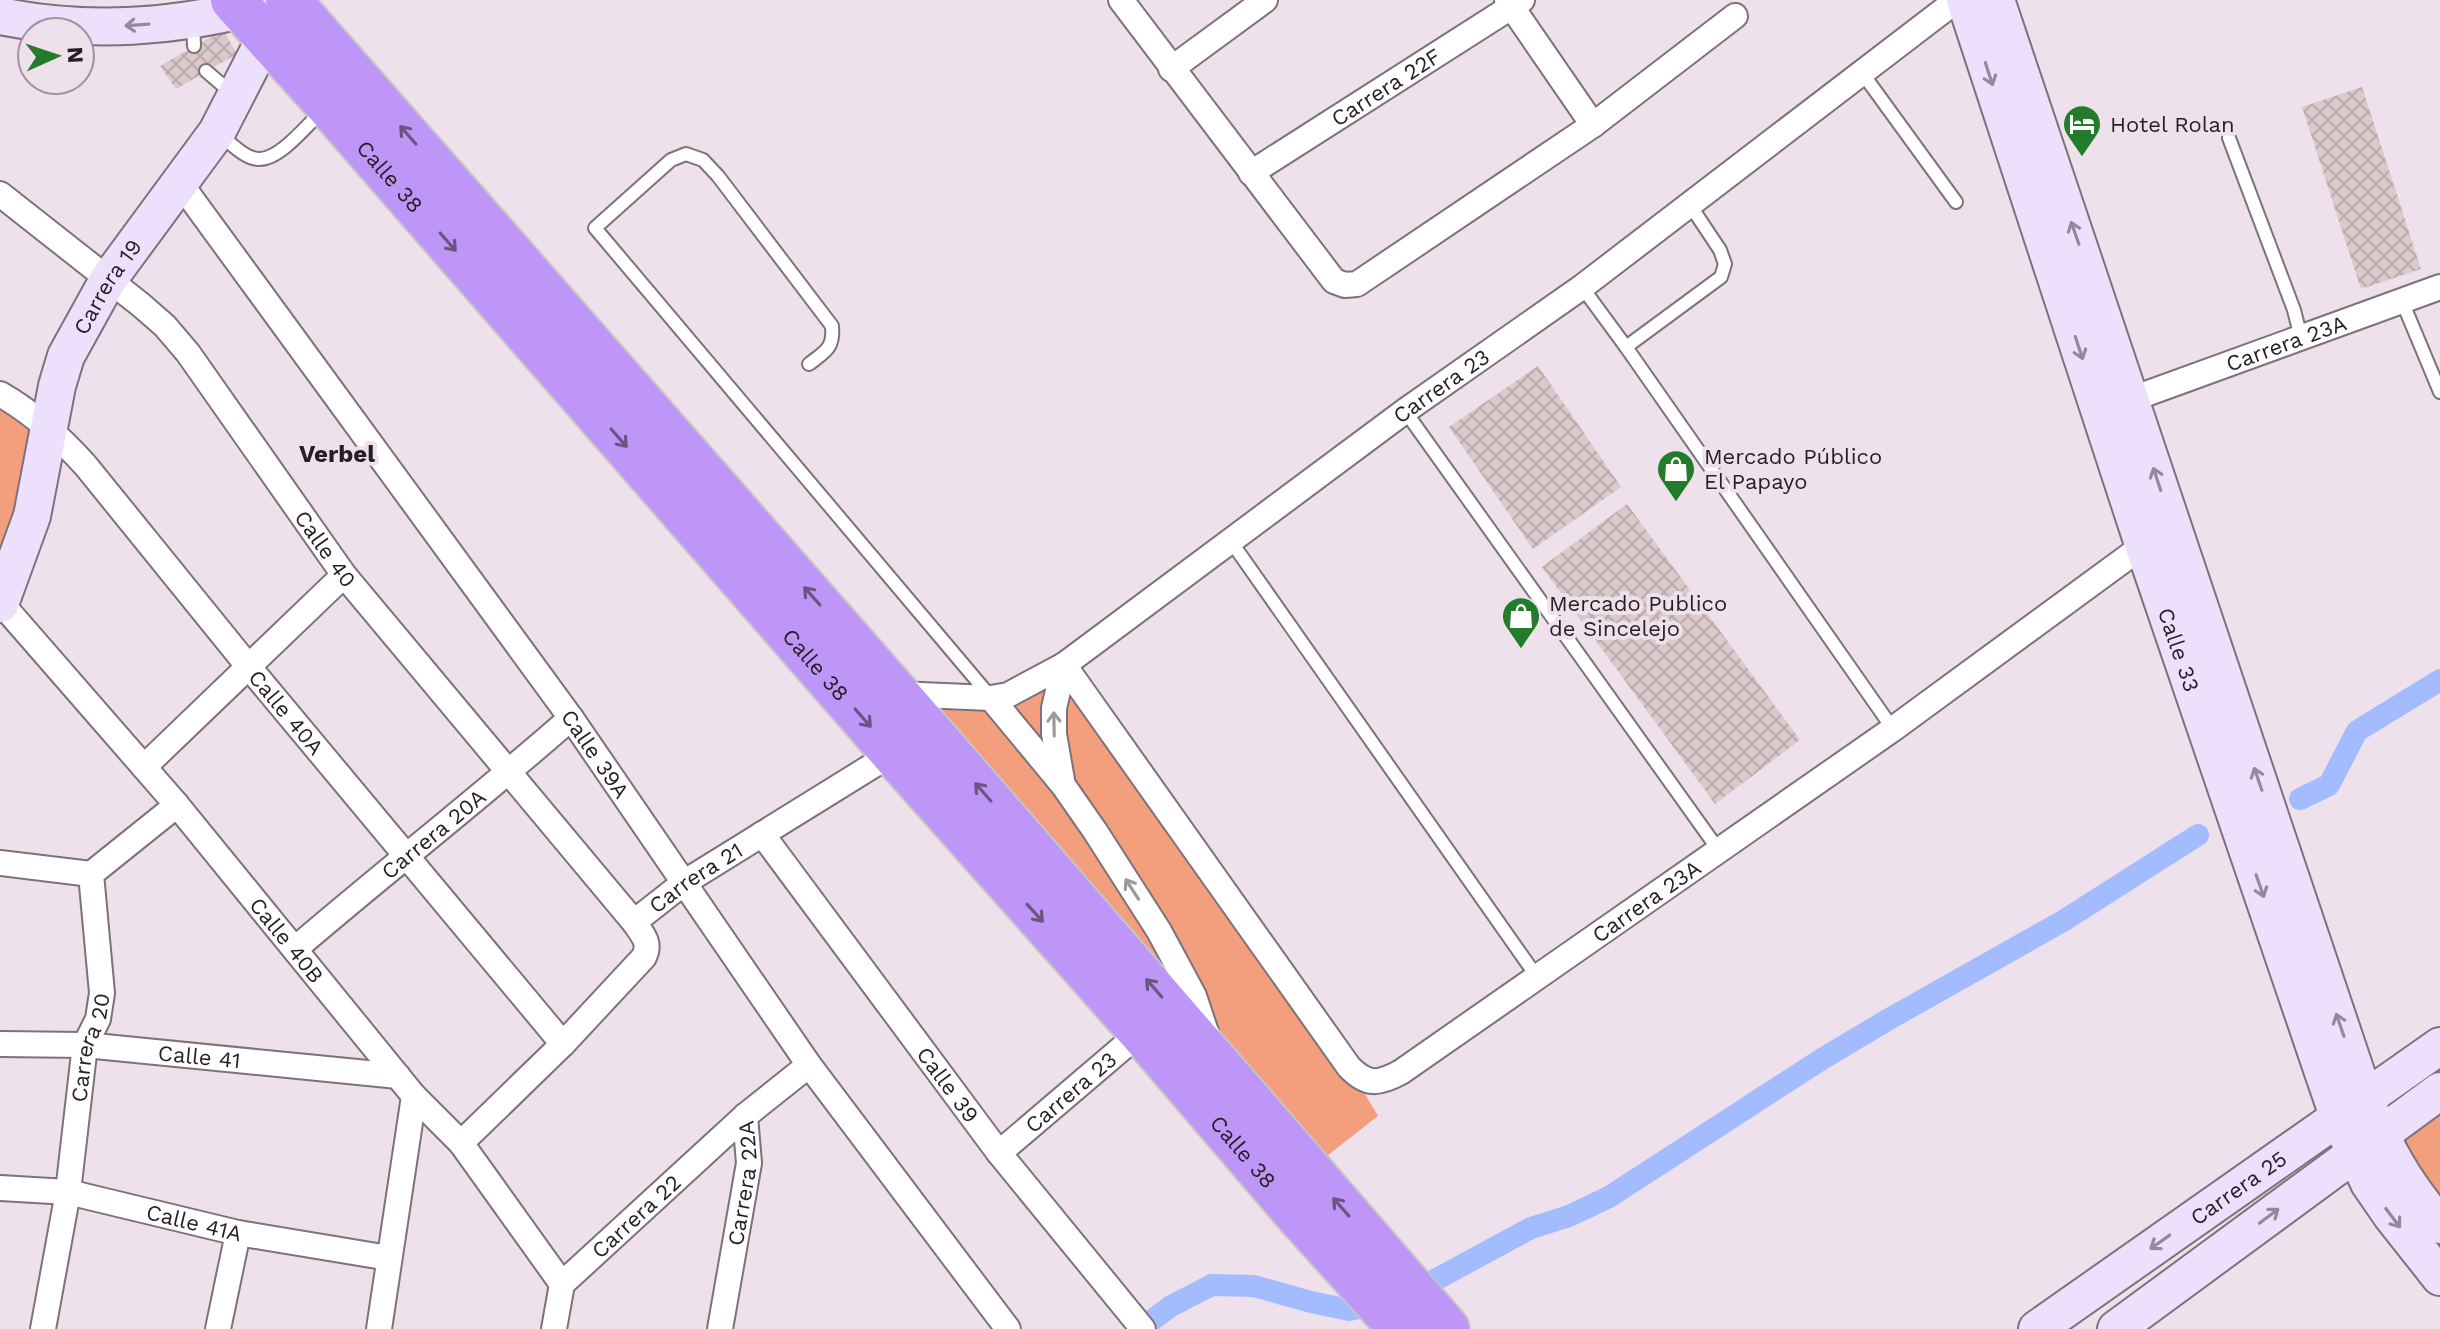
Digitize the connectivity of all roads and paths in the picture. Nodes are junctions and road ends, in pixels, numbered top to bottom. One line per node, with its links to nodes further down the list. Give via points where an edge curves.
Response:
1 (1121, 0): 10 (street)
2 (1265, 0): 10 (street)
3 (1957, 0): 12 (street, Carrera 23)
4 (1965, 0): 35 (street, Calle 33, one-way to 35)
5 (1996, 0): 32 (street, Calle 33, one-way to 5)
6 (1513, 2): 15 (street); 18 (street, Carrera 22F)
7 (265, 8): 8 (street, one-way to 8, via 193,33 53,25); 13 (street, Carrera 19); 14 (highway, Calle 38); 41 (highway, Calle 38, one-way to 7)
8 (0, 16)
9 (1735, 16): 15 (street)
10 (1171, 69): 18 (street)
11 (206, 71): 13 (lane)
12 (1863, 74): 21 (lane); 22 (street, Carrera 23)
13 (237, 97): 16 (street, Carrera 19)
14 (328, 105): 16 (lane, via 272,157 248,156); 45 (highway, Calle 38, one-way to 45)
15 (1593, 125): 18 (street, via 1357,284 1334,281)
16 (217, 132): 19 (street, Carrera 19)
17 (2229, 138): 27 (lane)
18 (1251, 173)
19 (180, 183): 23 (street, Carrera 19); 43 (street, Calle 39A)
20 (0, 194): 23 (street, Calle 40)
21 (1956, 202)
22 (1690, 205): 24 (street, Carrera 23); 28 (lane, via 1720,250 1725,264 1721,277)
23 (108, 280): 34 (street, Carrera 19, via 66,356); 37 (street, Calle 40, via 165,326 188,353)
24 (1582, 287): 28 (lane); 33 (street, Carrera 23)
25 (2440, 287): 26 (street, Carrera 23A)
26 (2402, 301): 27 (street, Carrera 23A); 30 (lane)
27 (2301, 338): 32 (street, Carrera 23A)
28 (1626, 347): 44 (lane)
29 (809, 364): 42 (lane, via 827,351 832,326 703,160 686,154 671,160 595,228)
30 (2440, 392)
31 (0, 394): 34 (street, Calle 40A)
32 (2132, 399): 35 (street, Calle 33, one-way to 32)
33 (1405, 411): 36 (street, Carrera 23); 51 (lane)
34 (48, 429): 38 (street, Carrera 19, via 32,516); 40 (street, Calle 40A, via 86,466)
35 (2158, 535): 44 (street, Carrera 23A); 69 (street, Calle 33)
36 (1230, 540): 39 (street, Carrera 23); 58 (lane)
37 (344, 575): 40 (street); 47 (street, Calle 40)
38 (0, 604): 46 (street, Calle 40B)
39 (1064, 665): 42 (street, Carrera 23, via 1022,689); 48 (street, one-way to 39, via 1054,708); 58 (street, Carrera 23A, via 1360,1079 1387,1080 1401,1072)
40 (248, 666): 46 (street); 52 (street, Calle 40A)
41 (897, 694): 42 (street, Carrera 23); 64 (highway, Calle 38, one-way to 41)
42 (991, 698): 48 (street)
43 (571, 718): 47 (street, Carrera 20A); 55 (street, Calle 39A)
44 (1893, 729): 51 (street, Carrera 23A)
45 (893, 753): 50 (street, Carrera 21); 59 (highway, Calle 38, one-way to 59)
46 (144, 767): 49 (street, Calle 40B)
47 (508, 774): 52 (street, Carrera 20A); 56 (street, Calle 40)
48 (1063, 785): 64 (street, one-way to 48, via 1194,996 1159,931)
49 (177, 805): 54 (street); 57 (street, Calle 40B)
50 (762, 834): 55 (street, Carrera 21); 73 (street, Calle 39)
51 (1720, 852): 58 (street, Carrera 23A)
52 (405, 855): 57 (street, Carrera 20A); 61 (street, Calle 40A)
53 (0, 863): 54 (street)
54 (91, 874): 62 (street, Carrera 20, via 102,993 98,1019)
55 (685, 882): 56 (street, Carrera 21); 65 (street, Calle 39A)
56 (634, 922): 61 (street, Carrera 21, via 646,939 644,957)
57 (295, 949): 66 (street, Calle 40B)
58 (1537, 977)
59 (1141, 1032): 73 (street, Carrera 23); 80 (highway, Calle 38, via 1297,1214)
60 (0, 1044): 62 (street, Calle 41)
61 (563, 1044): 71 (street, Carrera 21)
62 (85, 1045): 66 (street, Calle 41); 75 (street, Carrera 20)
63 (2440, 1046): 69 (street, Carrera 25)
64 (1215, 1059): 80 (highway, Calle 38, one-way to 64)
65 (809, 1065): 70 (street, Carrera 22A); 89 (street, Calle 39A)
66 (398, 1076): 68 (street, Calle 40B)
67 (2440, 1091): 72 (street, Carrera 25)
68 (414, 1096): 71 (street, Calle 40B); 78 (street)
69 (2351, 1108): 72 (street, Calle 33); 90 (street, Carrera 25, one-way to 90)
70 (745, 1116): 81 (street, Carrera 22); 88 (street, Carrera 22A, via 749,1163)
71 (461, 1143): 81 (street, Calle 40B)
72 (2368, 1143): 76 (street, Calle 33, via 2396,1168); 79 (street, Calle 33, one-way to 79, via 2369,1183); 91 (street, Carrera 25, one-way to 72)
73 (999, 1153): 83 (street, Calle 39)
74 (0, 1188): 75 (street, Calle 41A)
75 (68, 1192): 77 (street, Calle 41A); 84 (street, Carrera 20)
76 (2440, 1225)
77 (238, 1233): 78 (street, Calle 41A); 85 (street)
78 (389, 1258): 86 (street)
79 (2440, 1277)
80 (1380, 1279): 82 (highway, Calle 38)
81 (562, 1284): 87 (street)
82 (1425, 1321)
83 (1139, 1324)
84 (43, 1329)
85 (218, 1329)
86 (379, 1329)
87 (554, 1329)
88 (720, 1329)
89 (1008, 1329)
90 (2037, 1329)
91 (2116, 1329)

